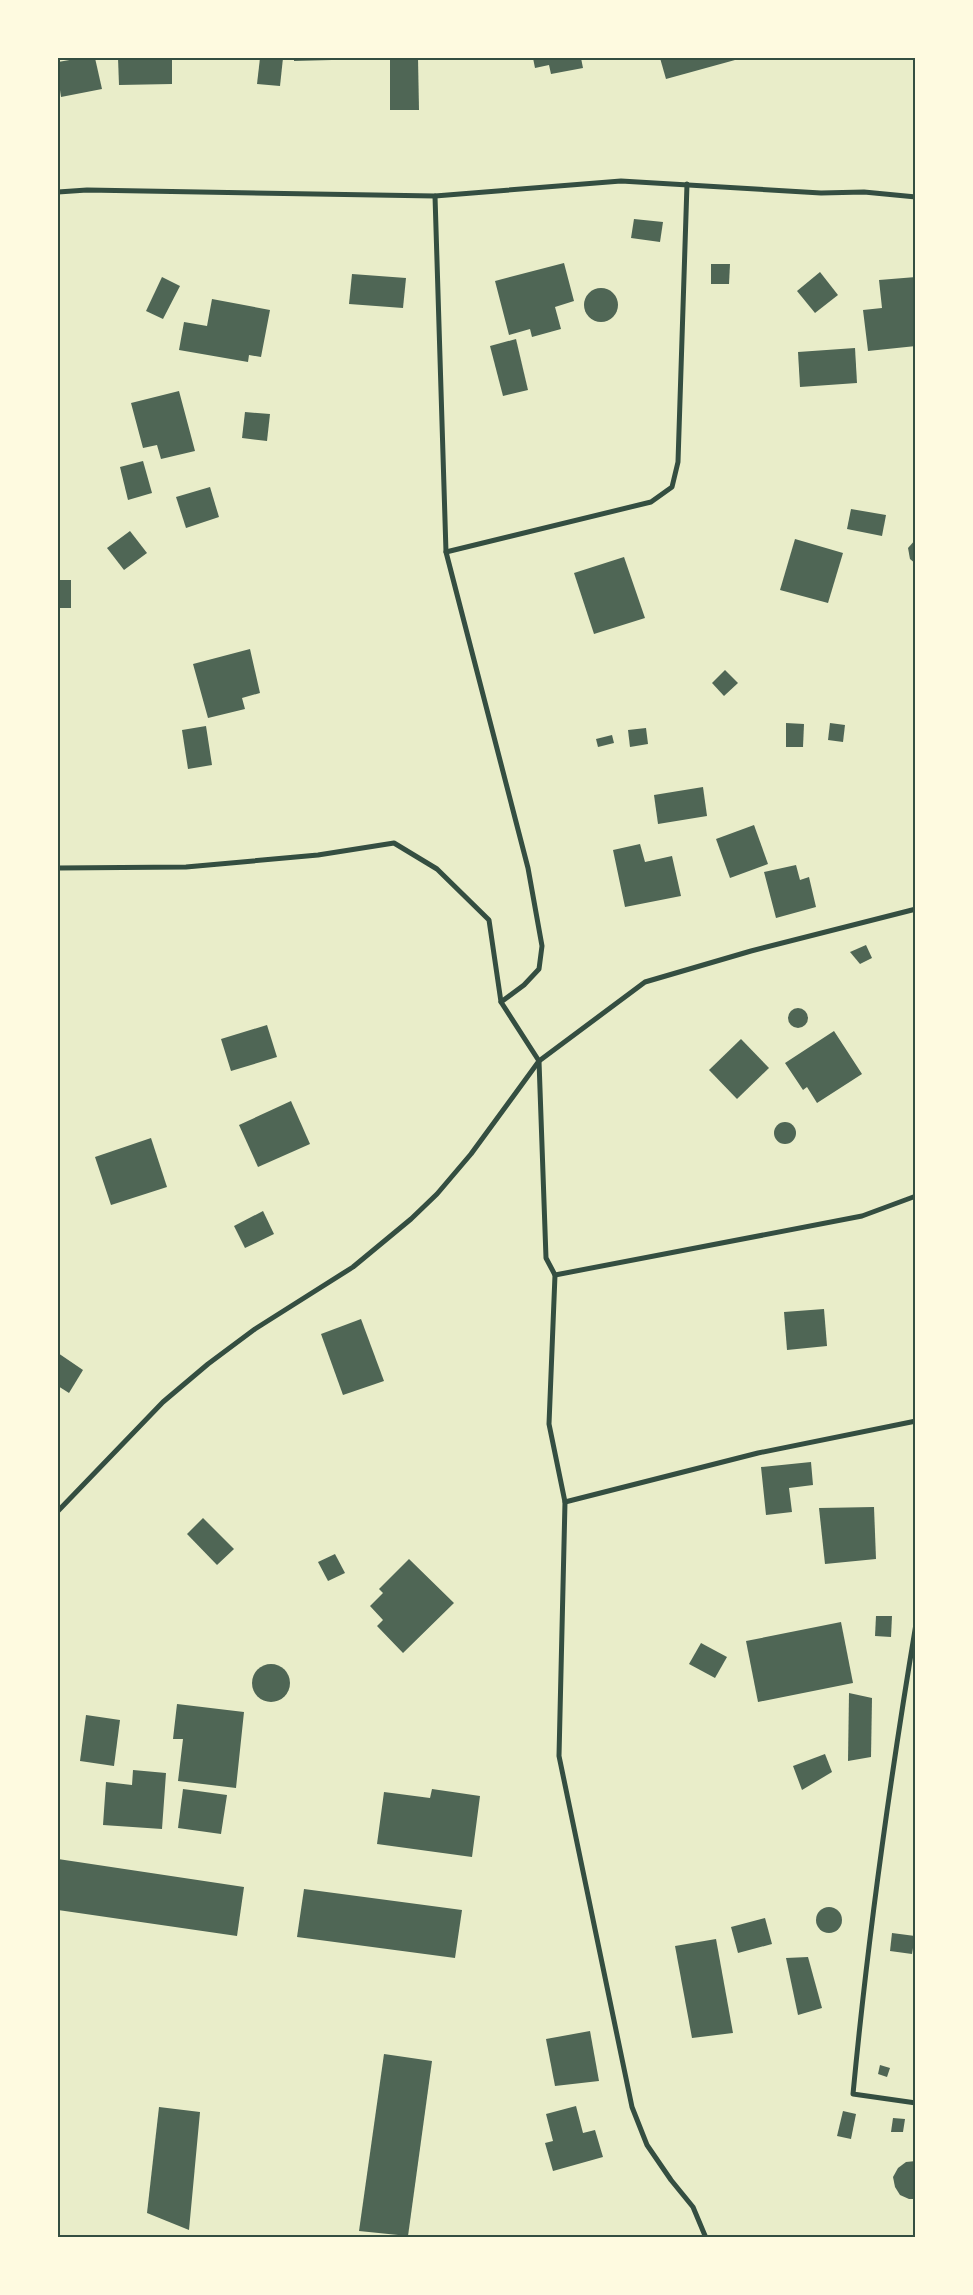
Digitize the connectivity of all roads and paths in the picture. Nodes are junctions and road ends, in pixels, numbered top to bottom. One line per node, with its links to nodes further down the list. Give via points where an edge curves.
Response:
1 (687, 184): 3 (street, via 621,181); 4 (street); 5 (street, via 678,462 672,487 651,502)
2 (58, 192): 3 (street)
3 (436, 196): 5 (street)
4 (916, 197)
5 (446, 552): 8 (street, via 528,868 542,946 539,969 524,985)
6 (58, 868): 8 (street, via 186,867 394,843 438,868 489,920)
7 (916, 909): 9 (street, via 645,982)
8 (500, 1002): 9 (street)
9 (540, 1061): 11 (street, via 546,1258); 14 (street, via 471,1154 411,1219 352,1267 255,1329 208,1364 163,1402)
10 (916, 1196): 11 (street, via 862,1216)
11 (555, 1275): 13 (street, via 548,1424)
12 (916, 1420): 13 (street, via 758,1453)
13 (565, 1502): 17 (street, via 560,1756 632,2107 647,2145 693,2207)
14 (58, 1511)
15 (916, 1624): 16 (street, via 888,1791 853,2094)
16 (916, 2104)
17 (706, 2238)

